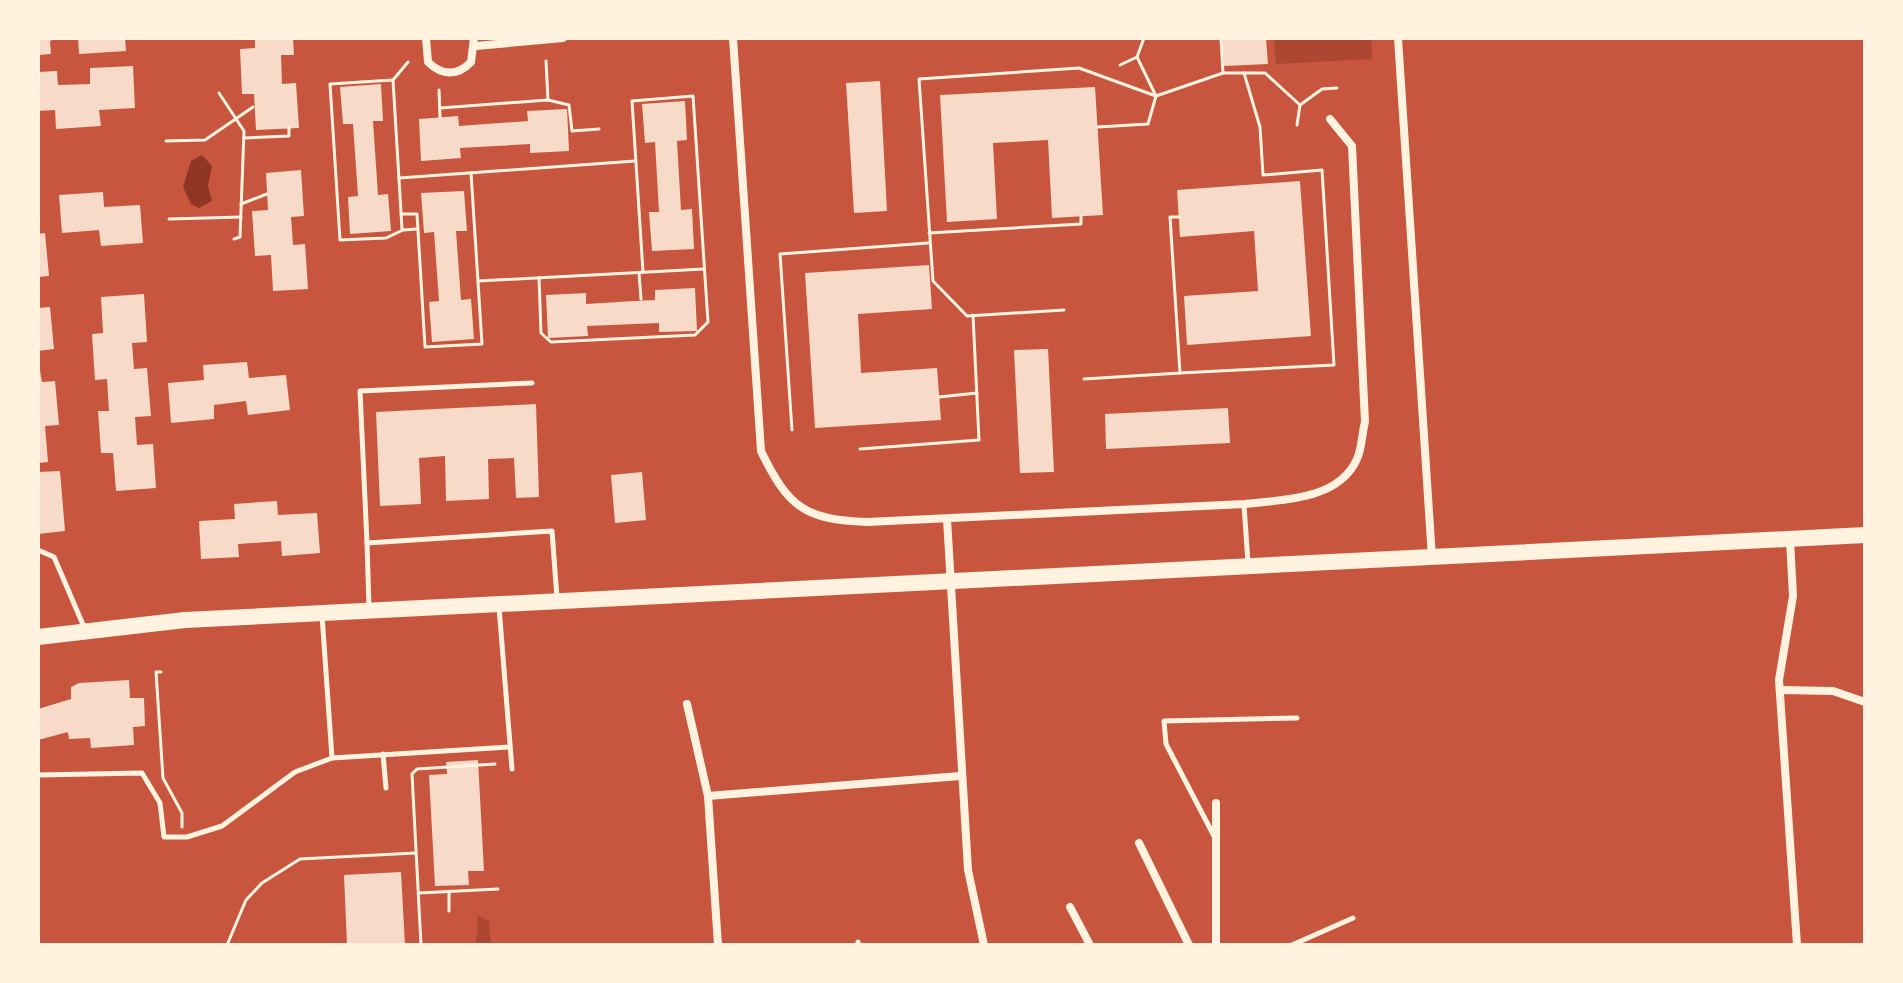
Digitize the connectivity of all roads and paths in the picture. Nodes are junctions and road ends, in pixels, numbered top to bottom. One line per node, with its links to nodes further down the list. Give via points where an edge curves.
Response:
1 (426, 38): 7 (street, via 428,62 450,73 471,62)
2 (563, 38): 7 (street)
3 (733, 38): 62 (street, via 761,451 775,480 800,508 827,521)
4 (1144, 38): 8 (path)
5 (1221, 38): 12 (path)
6 (1398, 38): 67 (street)
7 (475, 42)
8 (1137, 57): 11 (path); 18 (path)
9 (546, 61): 19 (path)
10 (408, 62): 14 (path)
11 (1120, 65)
12 (1223, 73): 13 (path); 18 (path)
13 (1244, 73): 20 (path, via 1265,73); 54 (path, via 1260,127 1263,175 1322,170 1334,365)
14 (393, 80): 34 (path); 43 (path, via 330,84 340,240 386,238)
15 (1337, 88): 20 (path, via 1322,89)
16 (439, 90): 22 (path)
17 (219, 93): 24 (path)
18 (1156, 96): 27 (path, via 1148,124); 44 (path, via 1079,68 919,79)
19 (548, 100): 22 (path); 29 (path, via 569,105 572,131)
20 (1300, 105): 26 (path)
21 (253, 107): 24 (path)
22 (440, 108): 23 (path)
23 (440, 117)
24 (236, 119): 30 (path); 31 (path, via 205,140)
25 (1330, 119): 61 (street, via 1352,146 1365,422 1357,460 1332,487 1292,499)
26 (1297, 125)
27 (1098, 127)
28 (289, 128): 30 (path, via 289,136)
29 (599, 129)
30 (244, 138): 36 (path)
31 (166, 141)
32 (635, 161): 33 (path); 47 (path, via 632,101 693,96); 48 (path)
33 (471, 173): 34 (path); 50 (path)
34 (399, 178): 37 (path)
35 (267, 194): 36 (path)
36 (241, 204): 38 (path)
37 (401, 214): 42 (path, via 417,214); 43 (path)
38 (241, 217): 41 (path); 45 (path, via 240,237)
39 (1081, 217): 44 (path, via 1081,224)
40 (1179, 217): 54 (path, via 1170,217)
41 (169, 219)
42 (418, 228): 43 (path); 50 (path, via 425,347 482,344)
43 (403, 230)
44 (928, 233): 46 (path)
45 (234, 239)
46 (928, 243): 53 (path, via 933,281 967,316); 59 (path, via 780,254)
47 (704, 269): 48 (path); 49 (path, via 708,322 695,335 681,336 551,342 541,333)
48 (641, 272): 49 (path); 51 (path)
49 (539, 278): 50 (path)
50 (478, 281)
51 (641, 299)
52 (1064, 310): 53 (path)
53 (973, 315): 57 (path)
54 (1180, 373): 55 (path)
55 (1084, 379)
56 (532, 383): 65 (lane, via 360,391)
57 (977, 393): 58 (path); 60 (path, via 979,440)
58 (939, 397)
59 (792, 430)
60 (860, 449)
61 (1244, 504): 62 (street); 68 (lane)
62 (947, 519): 69 (street)
63 (1865, 535): 64 (main road)
64 (1790, 540): 67 (main road); 77 (street, via 1793,596)
65 (367, 543): 70 (lane, via 552,531); 72 (lane)
66 (38, 550): 74 (lane, via 54,557)
67 (1432, 558): 68 (main road)
68 (1248, 568): 69 (main road)
69 (948, 583): 70 (main road); 87 (street)
70 (557, 603): 71 (main road)
71 (499, 606): 72 (main road); 81 (lane)
72 (369, 611): 73 (main road)
73 (321, 614): 74 (main road); 83 (lane)
74 (86, 631): 75 (main road)
75 (38, 637)
76 (161, 672): 91 (path, via 156,672 163,778 182,813)
77 (1780, 690): 78 (street, via 1833,691); 109 (street)
78 (1865, 702)
79 (687, 704): 89 (street)
80 (1297, 718): 92 (lane, via 1164,721 1166,744)
81 (509, 747): 82 (lane); 85 (lane)
82 (383, 754): 83 (lane); 88 (lane)
83 (332, 758): 91 (lane, via 295,772 222,826)
84 (495, 764): 94 (path, via 417,769 412,774)
85 (512, 769)
86 (38, 775): 91 (lane, via 142,773 160,803 164,837)
87 (960, 776): 89 (street); 104 (street, via 968,870)
88 (386, 788)
89 (708, 796): 103 (street)
90 (1216, 803): 92 (street)
91 (183, 837)
92 (1216, 840): 107 (street)
93 (1139, 843): 106 (street)
94 (416, 853): 97 (path); 101 (path, via 300,859 246,900)
95 (498, 889): 96 (path)
96 (449, 892): 97 (path); 99 (path)
97 (419, 893): 102 (path)
98 (1070, 907): 105 (street)
99 (449, 911)
100 (1353, 918): 108 (lane)
101 (227, 945)
102 (421, 945)
103 (718, 945)
104 (984, 945)
105 (1090, 945)
106 (1189, 945)
107 (1216, 945)
108 (1292, 945)
109 (1797, 945)

